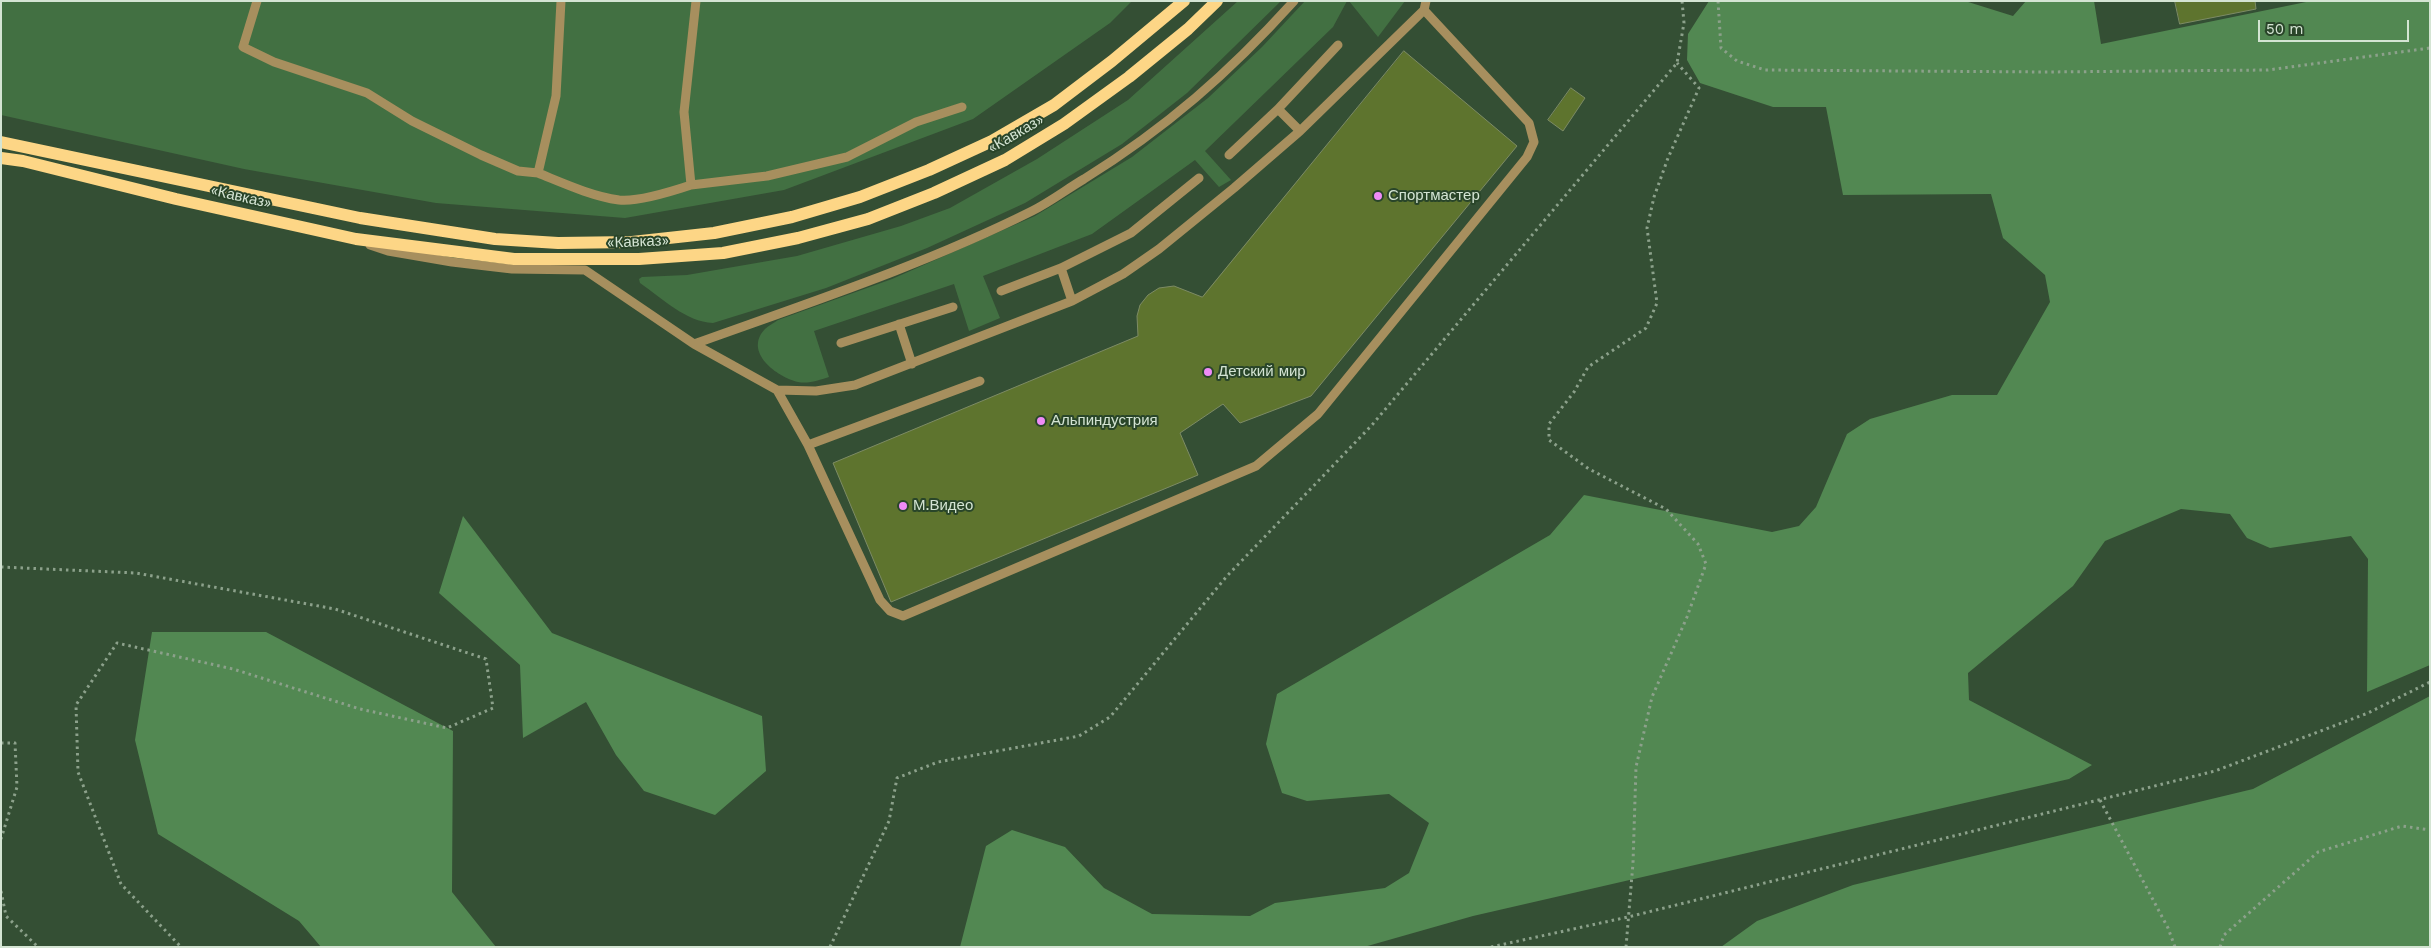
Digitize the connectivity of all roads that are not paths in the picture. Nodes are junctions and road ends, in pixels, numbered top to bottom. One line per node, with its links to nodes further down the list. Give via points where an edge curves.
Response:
1 (257, 1): 15 (lane, via 243,47 274,62 367,93 481,155 518,171)
2 (561, 1): 15 (lane, via 556,96)
3 (696, 1): 17 (lane, via 684,112)
4 (1184, 1): 12 (main road, «Кавказ», via 1054,105 992,141 860,197 792,218 714,233 632,242 558,243 495,239 360,218)
5 (1217, 1): 18 (main road, «Кавказ», via 1129,77 1064,124 1005,160 868,219 798,238 723,253 639,259 514,259)
6 (1294, 1): 25 (lane, via 1202,94 1128,151 1033,210 894,272)
7 (1425, 6): 11 (lane); 29 (lane, via 1529,123 1534,142 1526,157 1318,414 1256,466 903,616 890,611 880,600)
8 (1338, 45): 10 (lane)
9 (962, 107): 17 (lane, via 916,122 847,157 767,176)
10 (1278, 109): 11 (lane); 13 (lane)
11 (1300, 131): 21 (lane, via 1159,249 1123,274)
12 (1, 142)
13 (1229, 155)
14 (1, 158): 18 (main road, «Кавказ»)
15 (538, 173): 17 (lane, via 620,200 666,194)
16 (1199, 178): 19 (lane, via 1131,233)
17 (691, 186)
18 (356, 239): 25 (lane, via 388,251 452,262 512,269 585,270)
19 (1061, 268): 20 (lane); 21 (lane)
20 (1002, 291)
21 (1072, 301): 26 (lane)
22 (954, 307): 23 (lane)
23 (899, 324): 24 (lane); 26 (lane)
24 (841, 343)
25 (694, 344): 28 (lane)
26 (912, 364): 28 (lane, via 855,385 816,391)
27 (980, 381): 29 (lane)
28 (777, 390): 29 (lane)
29 (808, 445)

